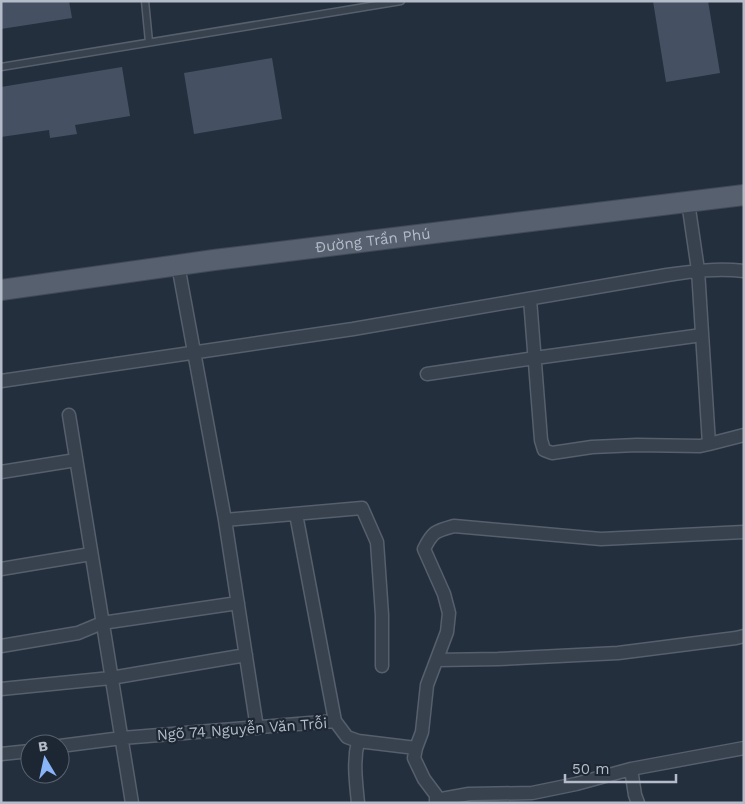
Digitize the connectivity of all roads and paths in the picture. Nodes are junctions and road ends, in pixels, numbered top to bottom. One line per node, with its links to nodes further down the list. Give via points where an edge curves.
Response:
1 (145, 1): 3 (lane)
2 (400, 1): 3 (lane)
3 (149, 42): 4 (lane)
4 (1, 67)
5 (744, 195): 6 (main road, Đường Trần Phú)
6 (688, 202): 7 (main road, Đường Trần Phú); 8 (street)
7 (178, 265): 10 (main road, Đường Trần Phú); 13 (street)
8 (698, 270): 9 (street); 11 (street); 12 (street)
9 (744, 271)
10 (1, 290)
11 (530, 299): 13 (street); 14 (street)
12 (702, 335): 14 (street); 19 (street)
13 (194, 352): 16 (street); 23 (street)
14 (535, 358): 15 (street); 19 (street, via 540,440 544,450 552,453 592,447)
15 (427, 374)
16 (1, 382)
17 (69, 415): 20 (street)
18 (744, 435): 19 (street)
19 (709, 444)
20 (76, 460): 21 (street); 25 (street)
21 (1, 472)
22 (296, 514): 23 (street); 33 (street, via 362,508 376,542); 36 (street)
23 (224, 520): 27 (street)
24 (744, 532): 32 (street, via 602,539 454,526 438,530 430,536 424,548 449,613 447,632)
25 (91, 554): 26 (street); 28 (street)
26 (1, 569)
27 (238, 602): 28 (street); 31 (street)
28 (102, 623): 30 (street, via 78,632); 34 (street)
29 (744, 636): 32 (street, via 618,653)
30 (1, 646)
31 (246, 655): 34 (street); 37 (street)
32 (437, 660): 41 (street, via 428,685 422,732)
33 (382, 666)
34 (111, 678): 35 (street); 38 (street)
35 (1, 689)
36 (335, 721): 37 (street, Ngõ 74 Nguyễn Văn Trỗi); 39 (street, Ngõ 74 Nguyễn Văn Trỗi, via 347,737)
37 (257, 728): 38 (street, Ngõ 74 Nguyễn Văn Trỗi)
38 (122, 738): 40 (street, Ngõ 74 Nguyễn Văn Trỗi); 47 (street)
39 (358, 741): 41 (street); 48 (street, via 355,754)
40 (70, 745)
41 (416, 748): 46 (street, via 414,758 436,795)
42 (744, 748): 45 (street)
43 (20, 752): 44 (street)
44 (1, 754)
45 (632, 769): 46 (street, via 532,793 469,794); 49 (street, via 634,796)
46 (436, 801)
47 (132, 803)
48 (358, 803)
49 (638, 803)

